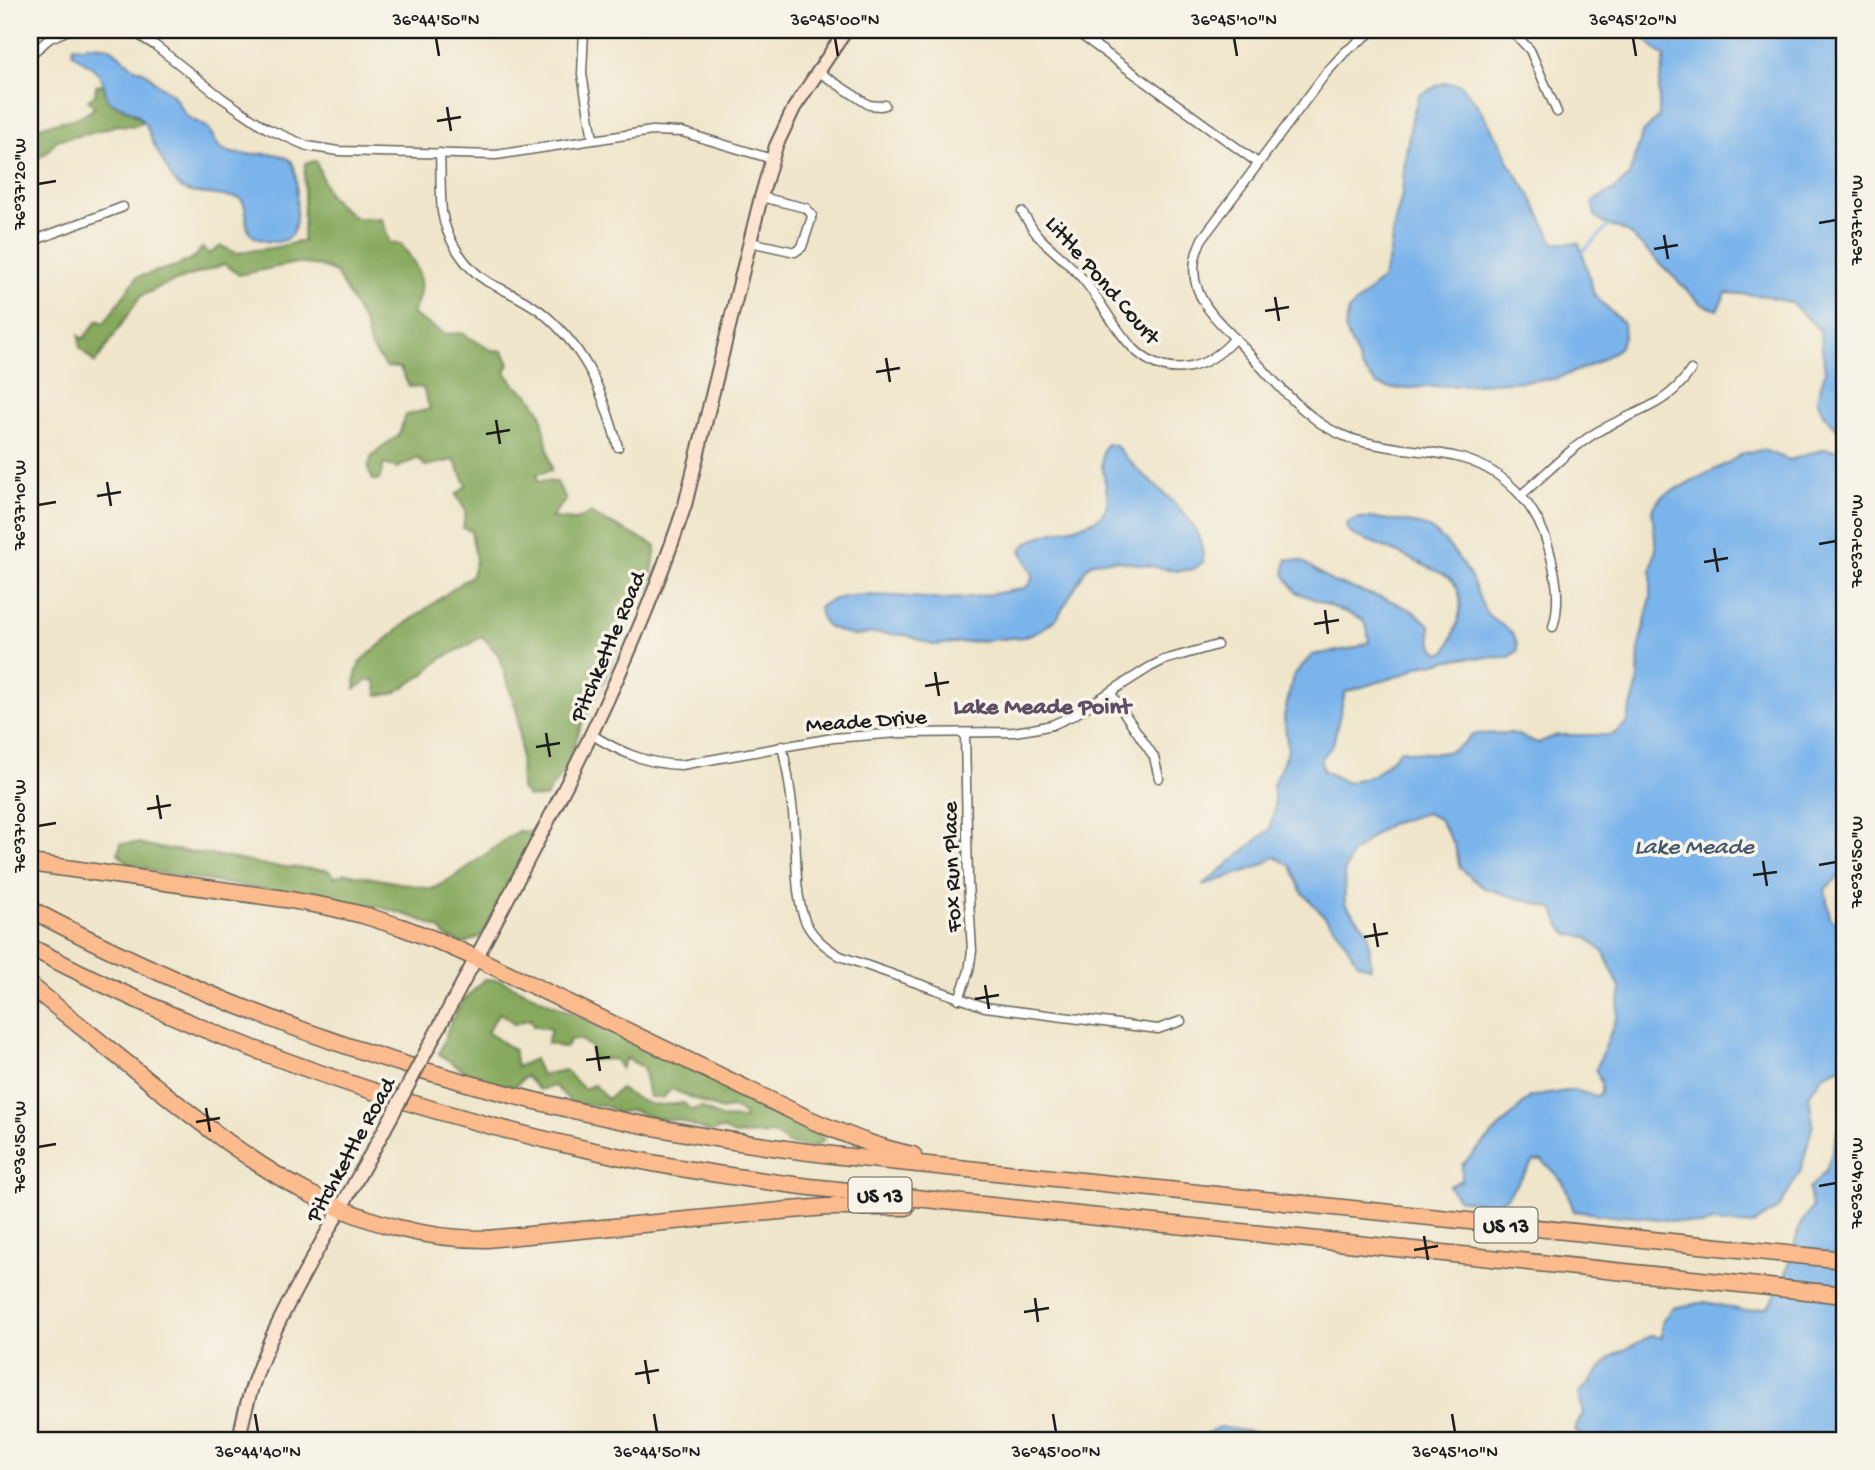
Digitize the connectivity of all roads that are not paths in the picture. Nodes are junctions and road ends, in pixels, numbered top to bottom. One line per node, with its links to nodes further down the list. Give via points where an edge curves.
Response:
1 (69, 30): 10 (street, via 50,38)
2 (127, 30): 15 (street, via 156,46 266,128 307,146)
3 (583, 30): 14 (street, via 582,74)
4 (846, 30): 11 (main road, Pitchkettle Road)
5 (1074, 30): 17 (street)
6 (1353, 30): 9 (street)
7 (1374, 30): 9 (street)
8 (1511, 30): 13 (street, via 1530,50)
9 (1363, 37): 17 (street, via 1326,73)
10 (30, 55)
11 (817, 71): 12 (street, via 869,105); 16 (main road, Pitchkettle Road, via 787,120)
12 (885, 105)
13 (1557, 112)
14 (593, 139): 15 (street, via 496,155); 16 (street, via 682,132)
15 (440, 153): 25 (street, via 442,213 460,256 485,280 544,314 570,342 597,384)
16 (772, 159): 18 (main road, Pitchkettle Road)
17 (1258, 163): 23 (street, via 1202,239 1194,259 1203,301)
18 (761, 197): 22 (main road, Pitchkettle Road); 22 (street, via 806,208 811,220 802,247 795,251)
19 (123, 207): 21 (street)
20 (1022, 212): 23 (street, Little Pond Court, via 1143,357 1173,369 1194,367 1219,355)
21 (30, 242)
22 (750, 242): 31 (main road, Pitchkettle Road, via 685,505 645,613)
23 (1235, 338): 26 (street, via 1310,415 1334,432 1366,443 1470,461 1495,473)
24 (1691, 370): 26 (street, via 1674,391 1579,445)
25 (618, 447)
26 (1521, 495): 27 (street, via 1540,523 1552,561 1558,605)
27 (1553, 627)
28 (1217, 645): 29 (street, Meade Drive, via 1164,660)
29 (1110, 692): 30 (street, Meade Drive, via 1052,724 1014,732); 33 (street, via 1154,757)
30 (965, 733): 32 (street, Meade Drive, via 874,734); 39 (street, Fox Run Place, via 972,951)
31 (591, 734): 32 (street, Meade Drive, via 639,759 666,765); 37 (main road, Pitchkettle Road)
32 (782, 746): 39 (street, via 790,782 799,897 812,932 840,956)
33 (1159, 778)
34 (30, 863): 37 (highway, via 329,907 401,927)
35 (30, 909): 41 (highway, US 13, via 236,1005 472,1085 697,1136)
36 (30, 947): 42 (highway, US 13, via 250,1047 478,1123 708,1173)
37 (475, 958): 41 (highway, via 857,1140); 43 (main road, Pitchkettle Road, bridge)
38 (30, 985): 43 (highway, via 229,1143)
39 (959, 999): 40 (street, via 985,1007 1158,1029)
40 (1181, 1021)
41 (1006, 1174): 44 (highway, US 13)
42 (1010, 1208): 43 (highway, via 827,1207 467,1239 412,1233); 45 (highway, US 13)
43 (339, 1209): 46 (main road, Pitchkettle Road, via 264,1352)
44 (1845, 1260)
45 (1845, 1295)
46 (239, 1440)

